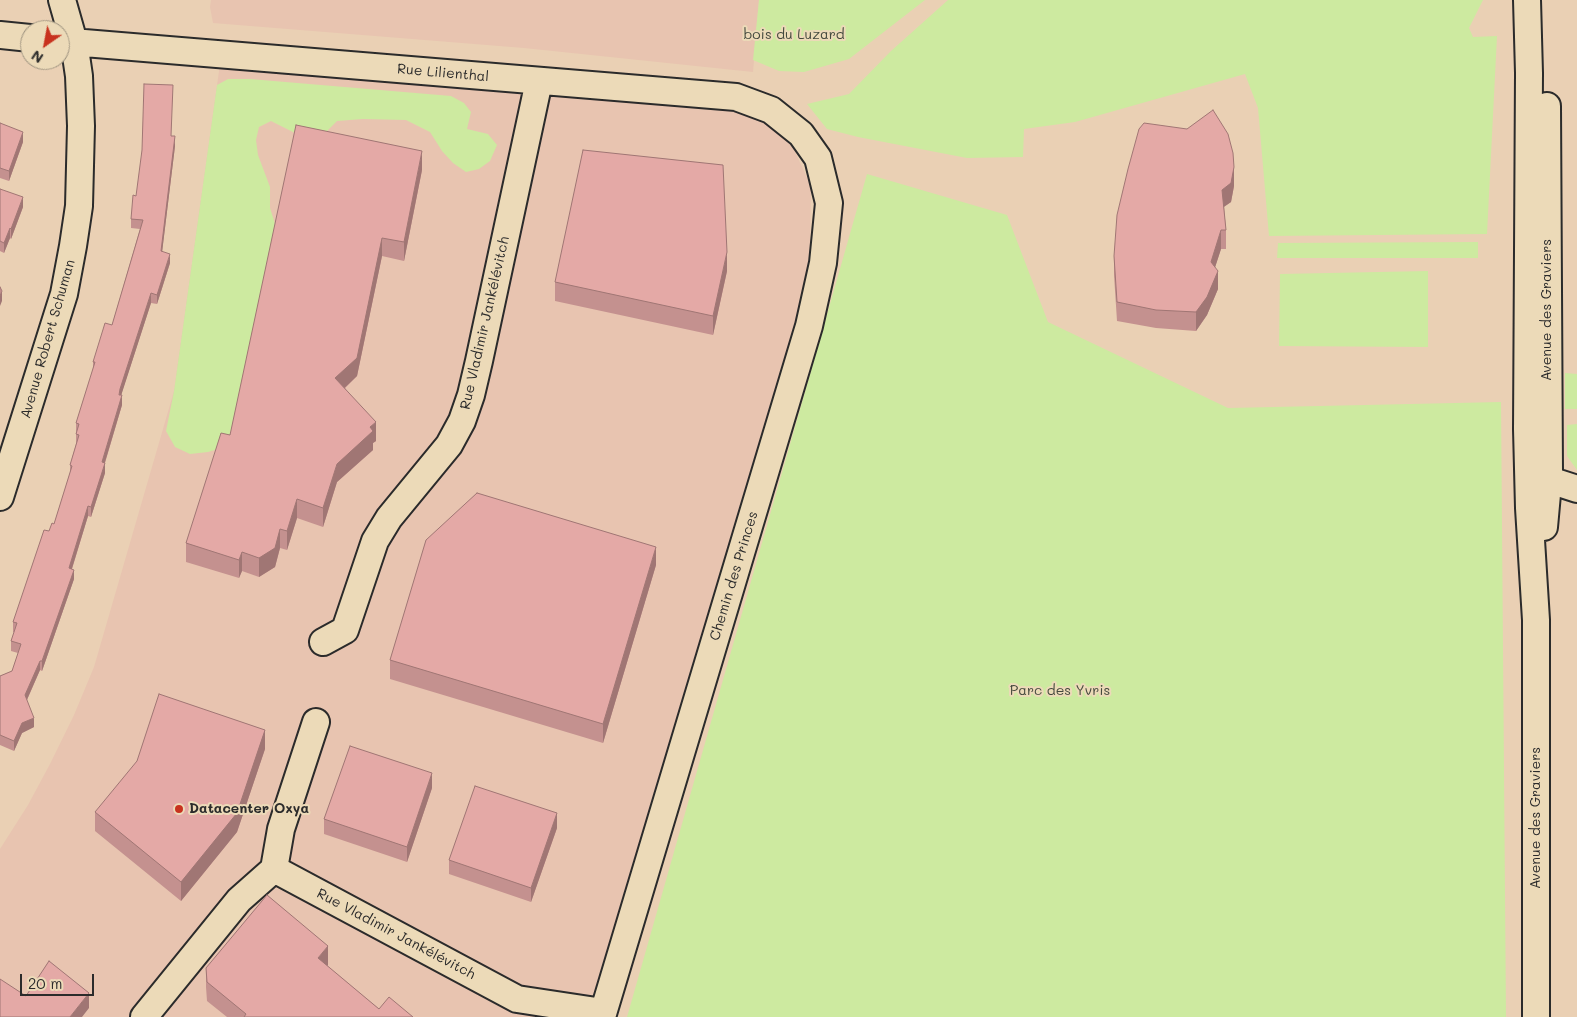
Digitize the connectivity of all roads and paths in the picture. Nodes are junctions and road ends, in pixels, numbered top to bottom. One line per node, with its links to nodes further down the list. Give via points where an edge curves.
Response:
1 (62, 0): 4 (street, Avenue Robert Schuman)
2 (1527, 0): 11 (street, Avenue des Graviers, via 1527,378)
3 (1545, 0): 11 (street, Avenue des Graviers)
4 (64, 20)
5 (0, 35): 6 (street)
6 (20, 37)
7 (70, 41): 9 (street, Rue Lilienthal)
8 (70, 50): 13 (street, Avenue Robert Schuman, via 79,76 81,144 74,246 64,294)
9 (539, 81): 10 (street, Rue Lilienthal, via 736,97 771,110); 14 (street, Rue Vladimir Jankélévitch, via 471,394 462,421 449,445 374,541 345,630)
10 (801, 134): 18 (street, Chemin des Princes, via 818,158 829,204 823,263 809,326)
11 (1538, 476): 12 (street); 20 (street, Avenue des Graviers)
12 (1577, 489)
13 (0, 497)
14 (323, 642)
15 (316, 722): 16 (street, via 281,829)
16 (274, 868): 17 (street, Rue Vladimir Jankélévitch); 19 (street, via 239,900)
17 (524, 1008): 18 (street, Rue Vladimir Jankélévitch)
18 (603, 1014)
19 (144, 1017)
20 (1536, 1017)

